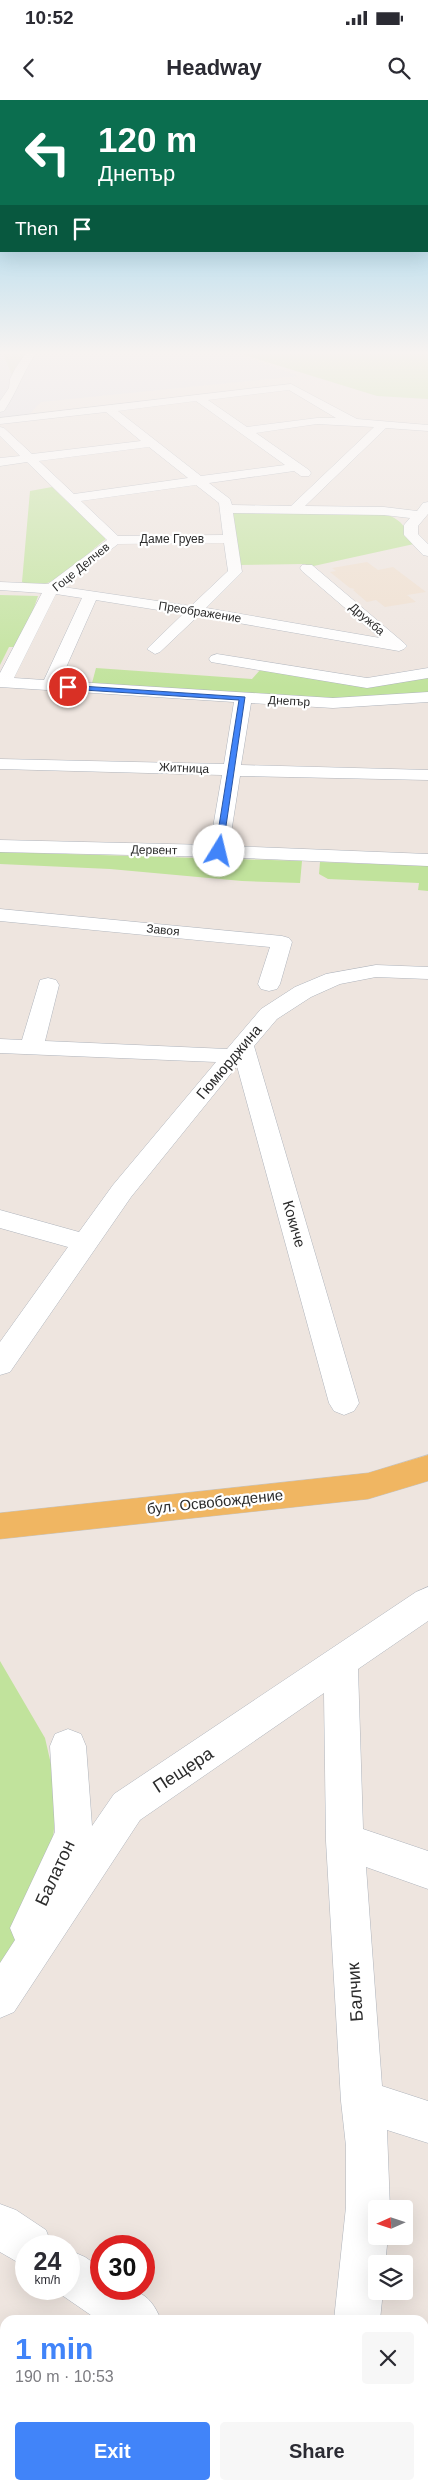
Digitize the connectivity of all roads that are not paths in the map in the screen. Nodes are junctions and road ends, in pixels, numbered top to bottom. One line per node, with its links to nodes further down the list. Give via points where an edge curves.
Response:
1 (37, 465): 8 (street, Гоце Делчев)
2 (178, 465): 6 (street)
3 (293, 465): 5 (street)
4 (343, 465): 7 (street)
5 (296, 467): 6 (street); 7 (street)
6 (198, 481): 8 (street); 9 (street, via 225,502)
7 (322, 486): 10 (street)
8 (72, 498): 13 (street, Гоце Делчев)
9 (226, 509): 10 (street); 12 (street)
10 (294, 510): 11 (street)
11 (424, 510): 14 (street, via 411,525 411,535)
12 (230, 539): 13 (street, Даме Груев); 20 (street, via 235,572)
13 (115, 540): 18 (street, Гоце Делчев)
14 (422, 540): 15 (street)
15 (428, 552)
16 (307, 568): 21 (street, Дружба)
17 (0, 586): 18 (street, Преображение)
18 (52, 589): 19 (street, Преображение); 26 (street, Гоце Делчев)
19 (91, 595): 20 (street, Преображение); 27 (street)
20 (194, 611): 21 (street, Преображение); 22 (street)
21 (399, 646): 24 (street, Дружба)
22 (155, 649)
23 (217, 659): 25 (street, Днепър, via 368,683)
24 (428, 669)
25 (428, 673)
26 (2, 682): 27 (street, Днепър)
27 (50, 685): 29 (street, Днепър)
28 (428, 697): 29 (street, Днепър, via 333,703)
29 (243, 698): 31 (street)
30 (0, 764): 31 (street, Житница)
31 (232, 770): 32 (street, Житница); 34 (street)
32 (428, 775)
33 (0, 846): 34 (street, Дервент)
34 (219, 851): 35 (street, Дервент)
35 (428, 860)
36 (0, 915): 38 (street, Завоя, via 282,942)
37 (428, 973): 42 (street, Гюмюрджина, via 376,971 334,979 303,992 269,1014)
38 (268, 984)
39 (48, 985): 41 (street)
40 (0, 1046): 41 (street)
41 (32, 1047): 42 (street)
42 (239, 1051): 44 (street, Гюмюрджина, via 160,1143); 46 (street, Кокиче)
43 (0, 1219): 44 (street)
44 (86, 1242): 45 (street, Гюмюрджина)
45 (0, 1364)
46 (344, 1403)
47 (428, 1468): 48 (main road, бул. Освобождение, via 368,1486)
48 (0, 1526)
49 (428, 1602): 50 (street, Пещера)
50 (340, 1662): 52 (street, Балчик); 55 (street, Пещера, via 127,1807)
51 (68, 1746): 54 (street, Балатон, via 74,1833)
52 (345, 1841): 53 (street); 56 (street, Балчик)
53 (428, 1870)
54 (0, 1992)
55 (0, 1998)
56 (362, 2101): 57 (street); 62 (street, Балчик, via 368,2146 368,2207)
57 (428, 2122)
58 (0, 2226): 59 (street)
59 (15, 2236)
60 (80, 2280): 61 (street)
61 (131, 2315)
62 (357, 2315)

